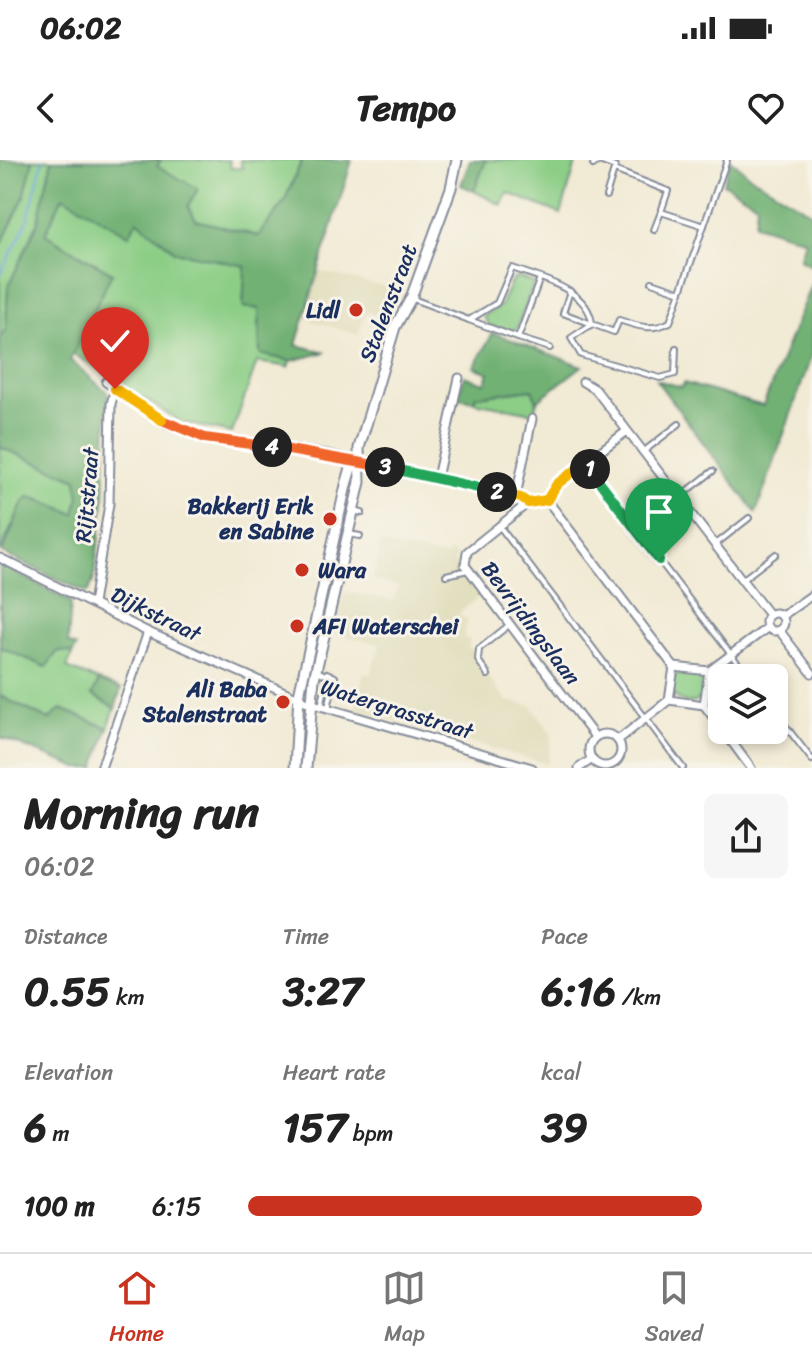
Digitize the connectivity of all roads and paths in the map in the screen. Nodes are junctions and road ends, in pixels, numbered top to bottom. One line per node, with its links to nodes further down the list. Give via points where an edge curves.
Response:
1 (457, 160): 14 (street, Stalenstraat)
2 (618, 160): 5 (lane)
3 (727, 160): 8 (lane)
4 (593, 165): 5 (lane, via 599,161)
5 (615, 168): 6 (lane); 7 (lane, via 668,191)
6 (606, 196)
7 (661, 212): 8 (lane); 9 (lane)
8 (704, 226): 13 (lane)
9 (654, 230)
10 (540, 278): 12 (lane); 15 (lane, via 512,268 497,303); 17 (lane)
11 (652, 282): 13 (lane)
12 (570, 291): 16 (lane); 16 (lane, via 563,313)
13 (681, 292): 16 (lane, via 670,322 662,327 646,329 619,320 614,332)
14 (411, 298): 15 (lane); 28 (street, Stalenstraat, via 381,369)
15 (469, 320): 17 (lane)
16 (592, 324): 19 (lane, via 571,338 581,355 598,361 660,378 675,374)
17 (518, 338): 18 (lane)
18 (550, 348)
19 (676, 348)
20 (459, 378): 31 (street)
21 (106, 382): 23 (street)
22 (583, 382): 26 (street, via 595,389)
23 (115, 389): 28 (street, via 167,424 205,438); 49 (street, Rijtstraat, via 109,504)
24 (532, 419): 34 (street)
25 (679, 424): 27 (lane)
26 (627, 431): 27 (street); 29 (street)
27 (643, 452): 35 (street)
28 (358, 460): 31 (street); 32 (street, Stalenstraat); 33 (street, Stalenstraat)
29 (585, 463): 36 (street, via 557,484); 56 (lane)
30 (713, 471): 35 (lane)
31 (437, 478): 34 (street)
32 (348, 479): 33 (street); 59 (street, Stalenstraat)
33 (360, 482): 40 (street, Stalenstraat, via 358,512)
34 (516, 496): 37 (street)
35 (679, 498): 42 (street)
36 (547, 500): 37 (street); 60 (street)
37 (528, 503): 39 (street, Bevrijdingslaan)
38 (749, 518): 42 (lane)
39 (500, 527): 45 (street, Bevrijdingslaan, via 467,552); 72 (lane)
40 (349, 534): 41 (lane); 62 (street, Stalenstraat)
41 (360, 536)
42 (715, 545): 47 (street)
43 (776, 554): 47 (lane)
44 (0, 558): 49 (street, Dijkstraat)
45 (468, 570): 46 (lane); 52 (street, Bevrijdingslaan)
46 (446, 575)
47 (742, 580): 50 (street)
48 (812, 594): 51 (street)
49 (93, 604): 55 (street, Dijkstraat)
50 (769, 615): 51 (street); 53 (street)
51 (782, 616): 54 (street)
52 (509, 625): 64 (lane, via 479,649 478,660); 74 (street, Bevrijdingslaan)
53 (767, 628): 54 (street); 56 (street)
54 (779, 630): 61 (street)
55 (148, 632): 66 (street, Dijkstraat); 80 (street)
56 (731, 655): 57 (street); 58 (lane)
57 (719, 664)
58 (738, 664)
59 (306, 666): 62 (street); 66 (street, Stalenstraat)
60 (674, 667): 63 (street); 67 (street)
61 (811, 668)
62 (321, 671): 68 (street, Stalenstraat); 70 (lane, via 335,677)
63 (708, 671)
64 (488, 675)
65 (708, 678): 69 (street)
66 (299, 695): 68 (street, Watergrasstraat); 81 (street, Stalenstraat)
67 (669, 700): 69 (street); 72 (street)
68 (310, 703): 70 (street, Watergrasstraat); 82 (street, Stalenstraat)
69 (704, 705): 71 (street)
70 (324, 707): 83 (street, Watergrasstraat)
71 (708, 711)
72 (646, 718): 75 (street); 85 (lane)
73 (788, 729): 78 (lane)
74 (595, 737): 75 (street, via 607,734); 77 (street, via 589,745)
75 (618, 740): 79 (street)
76 (733, 744): 86 (street)
77 (592, 759): 79 (street, via 603,766); 84 (street)
78 (812, 760)
79 (618, 765)
80 (101, 768)
81 (295, 768)
82 (306, 768)
83 (532, 768)
84 (579, 768)
85 (683, 768)
86 (751, 768)

